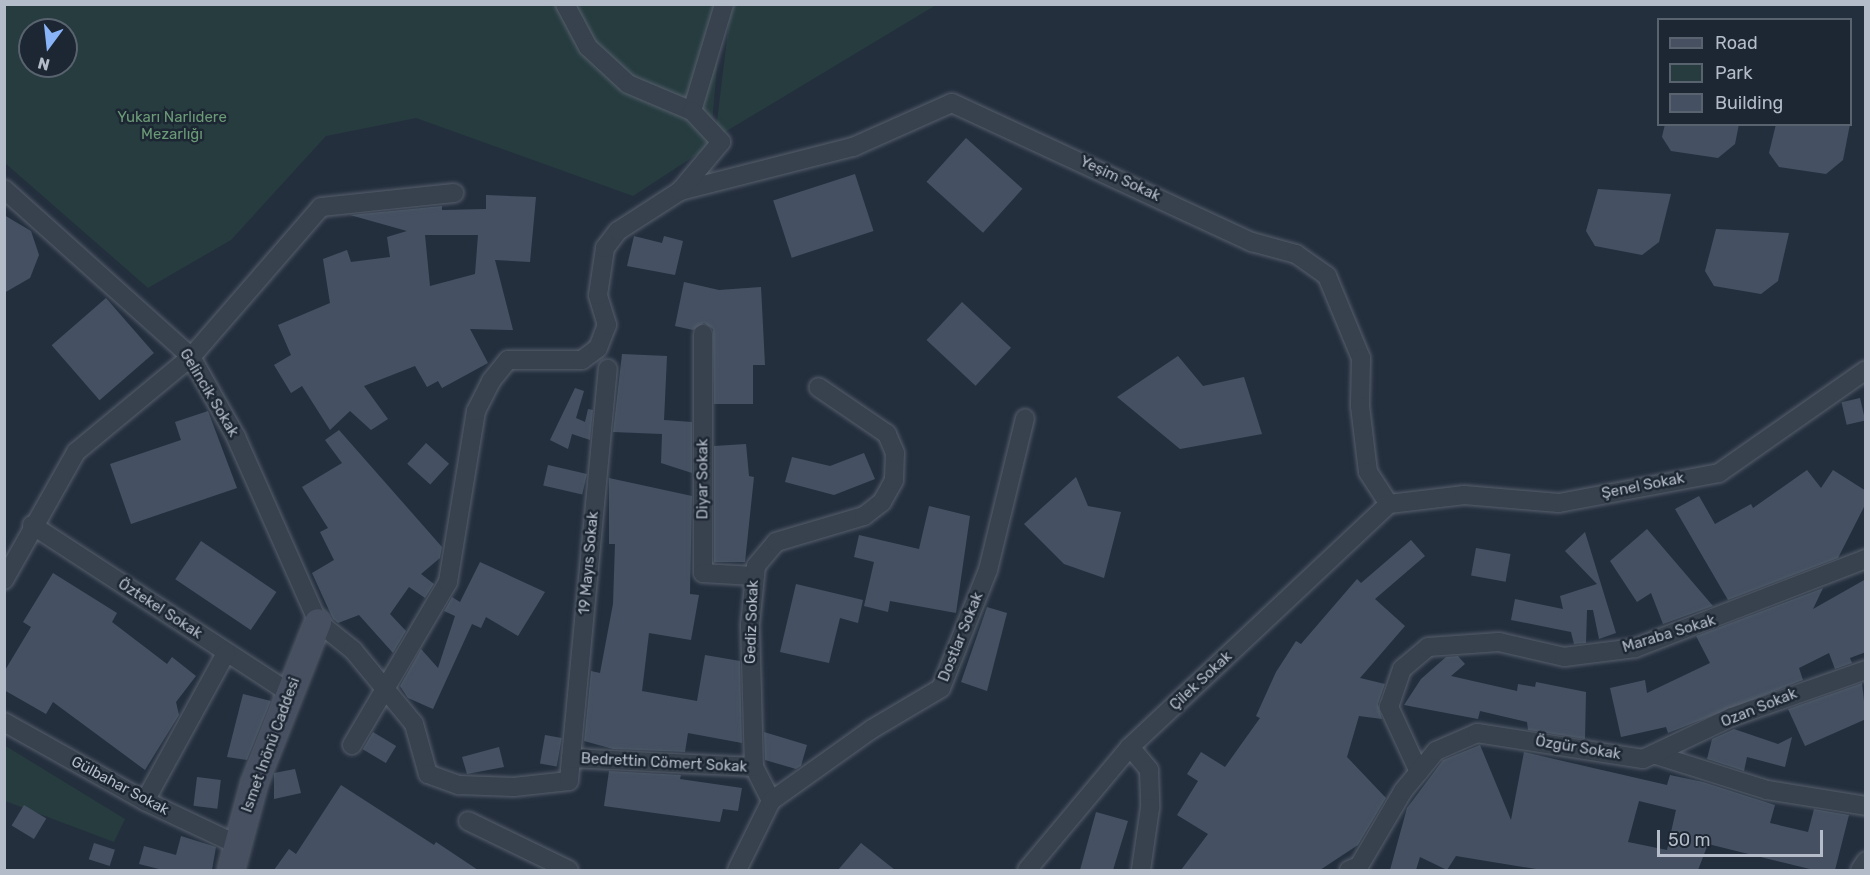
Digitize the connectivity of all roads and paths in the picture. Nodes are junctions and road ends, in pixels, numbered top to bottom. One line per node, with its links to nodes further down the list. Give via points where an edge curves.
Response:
1 (566, 4): 3 (street, via 588,47 628,84)
2 (724, 4): 3 (street)
3 (692, 111): 5 (street, via 721,142)
4 (4, 189): 8 (street, Gelincik Sokak)
5 (680, 191): 13 (street, Yeşim Sokak, via 853,147 952,103 1252,242 1296,254 1327,276 1361,358 1360,406 1368,472); 22 (street, via 618,231 605,248 598,295 607,325 598,348 582,360 508,360 491,381 476,411 448,582)
6 (454, 193): 8 (street, via 321,207)
7 (703, 334): 17 (street, Diyar Sokak, via 703,573)
8 (191, 357): 14 (street, via 76,452); 18 (street, Gelincik Sokak, via 236,437)
9 (608, 369): 27 (street, 19 Mayıs Sokak)
10 (1866, 370): 13 (street, Şenel Sokak, via 1719,473 1559,503 1464,495)
11 (818, 387): 17 (street, Gediz Sokak, via 887,434 895,453 894,480 882,502 864,516 776,542 760,557)
12 (1025, 418): 31 (street, Dostlar Sokak, via 988,570 941,688 872,729)
13 (1389, 504): 25 (street, Çilek Sokak)
14 (32, 525): 16 (street); 19 (street, Öztekel Sokak)
15 (1866, 559): 29 (street, Maraba Sokak, via 1635,648 1564,657 1499,642 1428,647 1402,669 1389,707)
16 (7, 568)
17 (753, 576): 28 (street, Gediz Sokak)
18 (318, 622): 21 (street, Ismet Inönü Caddesi); 22 (street, Bedrettin Cömert Sokak, via 353,650)
19 (226, 653): 21 (street, Öztekel Sokak); 30 (street)
20 (1866, 670): 26 (street, Ozan Sokak, via 1732,717)
21 (288, 692): 34 (street, Ismet Inönü Caddesi)
22 (385, 692): 24 (street); 27 (street, Bedrettin Cömert Sokak, via 414,724 428,774 459,784 569,781)
23 (4, 722): 30 (street, Gülbahar Sokak)
24 (352, 745)
25 (1130, 747): 40 (street, Çilek Sokak); 41 (street, via 1149,770 1150,808)
26 (1656, 755): 29 (street, Özgür Sokak, via 1643,759 1477,733 1436,751); 32 (street, Özgür Sokak, via 1767,790)
27 (571, 758): 28 (street, Bedrettin Cömert Sokak)
28 (754, 767): 31 (street, Bedrettin Cömert Sokak)
29 (1419, 772): 36 (street, Özgür Sokak)
30 (145, 801): 34 (street, Gülbahar Sokak)
31 (771, 801): 39 (street, Dostlar Sokak)
32 (1866, 806)
33 (468, 822): 38 (street)
34 (238, 845): 37 (street, Ismet Inönü Caddesi)
35 (1866, 861): 42 (street)
36 (1358, 869)
37 (231, 870)
38 (569, 870)
39 (737, 870)
40 (1027, 870)
41 (1141, 870)
42 (1860, 870)

